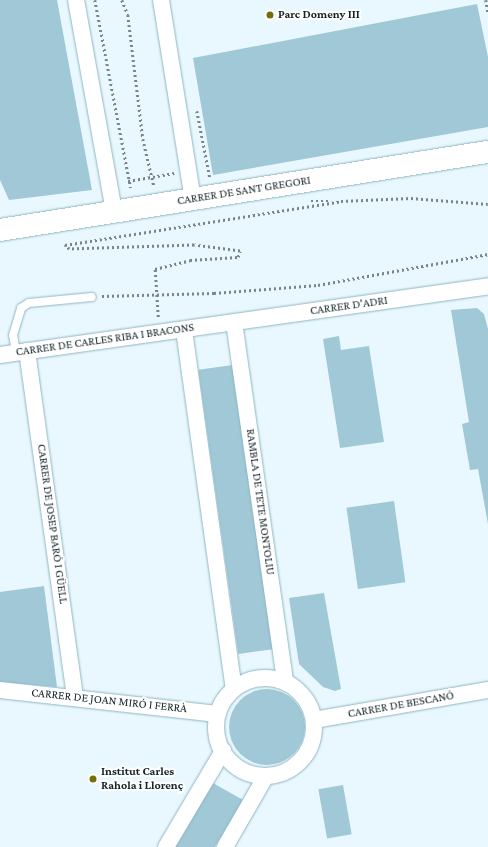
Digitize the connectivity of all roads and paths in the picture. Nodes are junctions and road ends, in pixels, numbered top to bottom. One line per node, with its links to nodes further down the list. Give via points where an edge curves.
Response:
1 (76, 0): 12 (street)
2 (95, 0): 11 (path)
3 (122, 0): 10 (path, via 128,15 143,139)
4 (161, 0): 9 (street)
5 (486, 0): 6 (path)
6 (488, 12)
7 (488, 152): 16 (main road, CARRER DE SANT GREGORI)
8 (208, 167): 9 (path)
9 (188, 170): 10 (path); 16 (street)
10 (152, 176): 11 (path); 15 (path)
11 (128, 181): 12 (path); 14 (path, via 129,188)
12 (109, 184): 20 (street)
13 (160, 184): 15 (path)
14 (137, 187)
15 (153, 192): 16 (main road, CARRER DE SANT GREGORI); 20 (main road, CARRER DE SANT GREGORI); 21 (path)
16 (193, 199)
17 (342, 200): 18 (path); 19 (path, via 411,198); 21 (path)
18 (307, 202)
19 (488, 204)
20 (114, 211): 22 (main road, CARRER DE SANT GREGORI)
21 (161, 228): 25 (path, via 65,244 69,249 194,245 242,254 190,260 155,269)
22 (0, 230)
23 (488, 254): 25 (path, via 318,285)
24 (488, 286): 27 (street, CARRER D'ADRI)
25 (156, 295): 26 (path); 30 (path)
26 (92, 297): 31 (lane, via 29,303 21,308 13,336)
27 (234, 322): 28 (street, CARRER D'ADRI); 33 (street, RAMBLA DE TETE MONTOLIU)
28 (210, 326): 29 (street, CARRER DE CARLES RIBA I BRACONS)
29 (184, 330): 30 (street, CARRER DE CARLES RIBA I BRACONS); 34 (street)
30 (163, 333): 31 (street, CARRER DE CARLES RIBA I BRACONS)
31 (22, 352): 32 (street, CARRER DE CARLES RIBA I BRACONS); 37 (street, CARRER DE JOSEP BARÓ I GÜELL)
32 (0, 355)
33 (285, 682): 34 (street, via 269,678 249,681); 39 (street, via 300,693)
34 (234, 689): 38 (street)
35 (0, 690): 37 (street, CARRER DE JOAN MIRÓ I FERRÀ)
36 (488, 690): 39 (street, CARRER DE BESCANÓ)
37 (75, 697): 38 (street, CARRER DE JOAN MIRÓ I FERRÀ)
38 (218, 714): 40 (street, via 217,738)
39 (314, 720): 41 (street, via 313,741 305,757 293,768)
40 (223, 751): 41 (street, via 244,770); 42 (street)
41 (266, 776): 43 (street)
42 (166, 847)
43 (225, 847)

